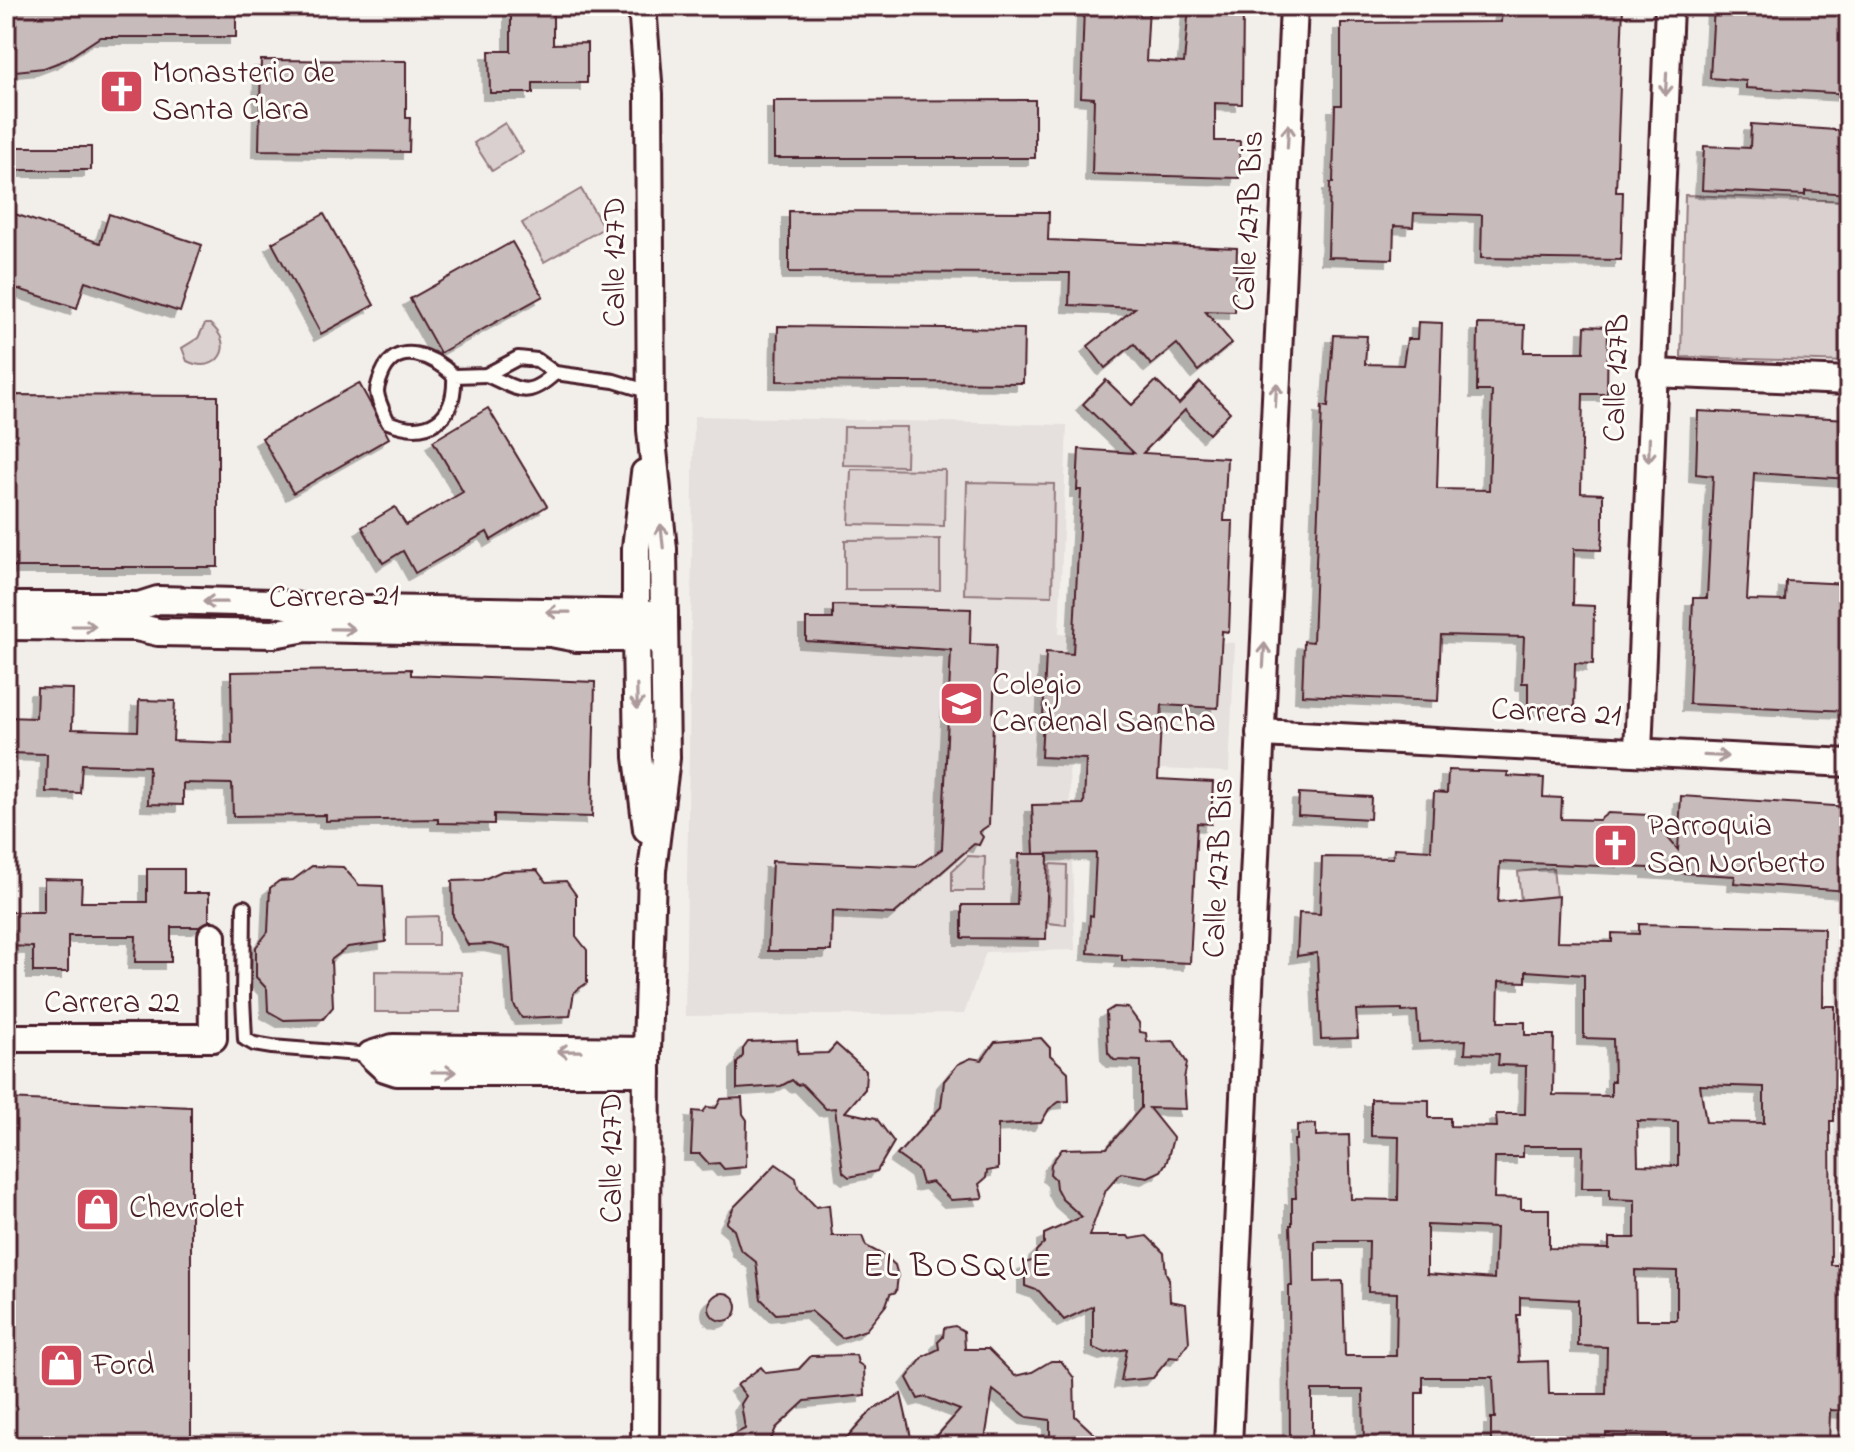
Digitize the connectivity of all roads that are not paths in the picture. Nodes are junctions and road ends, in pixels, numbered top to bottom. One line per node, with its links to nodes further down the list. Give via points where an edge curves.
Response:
1 (642, 6): 5 (street, Calle 127D)
2 (656, 6): 5 (street, Calle 127D)
3 (1294, 6): 17 (street, Calle 127B Bis, one-way to 3)
4 (1669, 6): 7 (street, Calle 127B, one-way to 7)
5 (649, 94): 11 (street, Calle 127D)
6 (555, 373): 8 (lane, via 537,360 518,358); 8 (lane, via 540,387 526,390); 11 (lane)
7 (1652, 373): 10 (street); 18 (street, Calle 127B, one-way to 18)
8 (486, 375): 9 (lane)
9 (454, 376): 9 (lane, via 423,355 395,356 377,390 388,422 414,430 430,427 455,394)
10 (1849, 381)
11 (650, 392): 12 (street, Calle 127D)
12 (651, 430): 14 (street, Calle 127D, via 636,548); 16 (street, Calle 127D, one-way to 12, via 663,549)
13 (6, 606): 14 (street, Carrera 21, one-way to 13, via 273,603 158,600 139,606)
14 (636, 625): 15 (street, Carrera 21, one-way to 14, via 273,634 306,628 551,633 577,638); 16 (street, Carrera 21); 20 (street, Calle 127D, one-way to 20, via 638,757)
15 (6, 626)
16 (664, 626): 20 (street, Calle 127D, via 666,758)
17 (1260, 733): 18 (street, Carrera 21); 27 (street, Calle 127B Bis)
18 (1638, 752): 19 (street, Carrera 21, one-way to 19)
19 (1849, 763)
20 (652, 871): 25 (street, Calle 127D)
21 (244, 907): 24 (lane, via 245,1039 272,1047)
22 (212, 936): 23 (street, Carrera 22, via 213,1038)
23 (6, 1038)
24 (371, 1055): 25 (street, via 393,1048)
25 (647, 1062): 26 (street, Calle 127D)
26 (645, 1446)
27 (1228, 1446)

